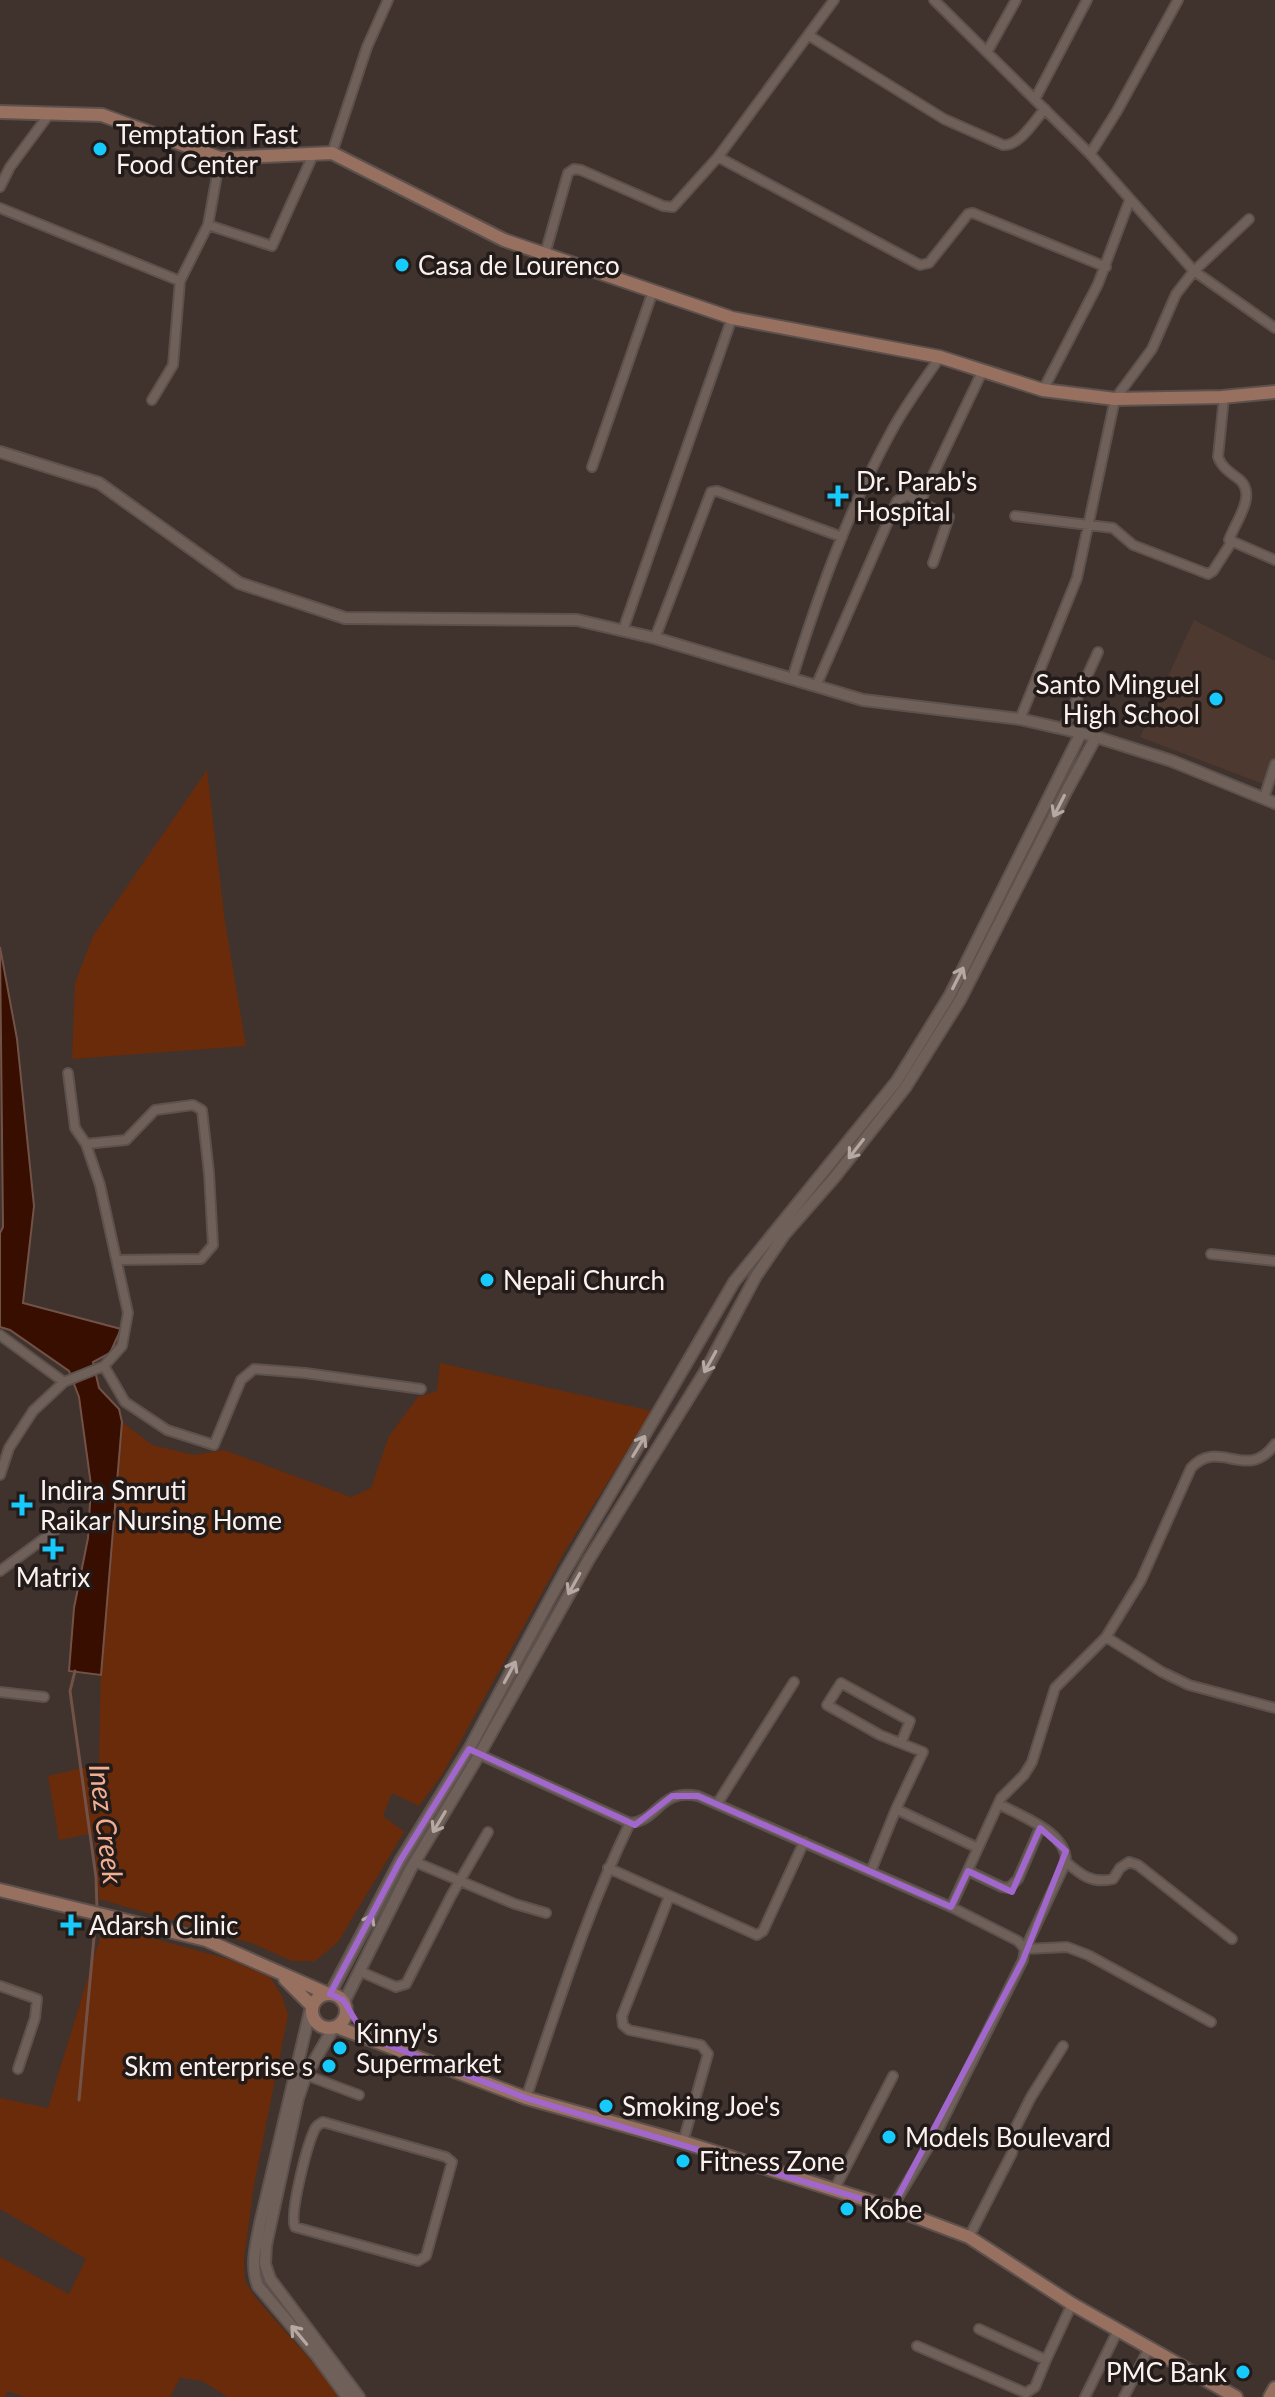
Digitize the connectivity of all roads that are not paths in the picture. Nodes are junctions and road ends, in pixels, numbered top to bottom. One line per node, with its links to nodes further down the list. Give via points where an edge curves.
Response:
1 (388, 0): 14 (street)
2 (834, 0): 7 (street)
3 (934, 0): 8 (street)
4 (1016, 0): 8 (street)
5 (1087, 0): 9 (street)
6 (1175, 1): 15 (street)
7 (808, 35): 10 (street, via 944,119 1003,145 1016,141); 16 (street)
8 (987, 52): 9 (street)
9 (1035, 99): 10 (street)
10 (1045, 109): 15 (street)
11 (0, 112): 12 (main road)
12 (50, 113): 17 (main road, via 102,115); 18 (street)
13 (314, 152): 14 (main road); 17 (main road); 22 (street, via 275,244)
14 (332, 153): 23 (main road, via 504,240)
15 (1090, 154): 19 (street)
16 (718, 157): 23 (street, via 673,207 574,169 568,173); 24 (street, via 920,265 929,263 973,213)
17 (220, 158): 22 (street)
18 (0, 187)
19 (1130, 199): 24 (street); 25 (street)
20 (0, 208): 26 (street)
21 (1249, 219): 25 (street)
22 (208, 225): 26 (street)
23 (545, 254): 27 (main road)
24 (1106, 267): 32 (street)
25 (1194, 271): 29 (street); 35 (street, via 1176,294 1152,349)
26 (180, 281): 36 (street, via 173,365)
27 (653, 291): 28 (main road); 38 (street)
28 (732, 318): 30 (main road); 46 (street)
29 (1275, 328)
30 (940, 357): 31 (main road); 42 (street, via 890,433)
31 (983, 370): 32 (main road); 39 (street)
32 (1043, 390): 35 (main road)
33 (1275, 392): 34 (main road)
34 (1224, 397): 35 (main road); 43 (street, via 1218,457 1248,490)
35 (1115, 399): 41 (street)
36 (152, 400)
37 (0, 452): 46 (street, via 99,483 239,583 345,618 577,620)
38 (592, 467)
39 (920, 502): 45 (street, via 949,517); 50 (street, via 907,495 897,501)
40 (1015, 516): 41 (street)
41 (1088, 526): 43 (street, via 1113,528 1133,545 1208,574); 51 (street, via 1077,578)
42 (842, 537): 47 (street, via 711,492); 49 (street)
43 (1231, 543): 44 (street)
44 (1275, 560)
45 (933, 563)
46 (623, 630): 47 (street)
47 (655, 638): 49 (street)
48 (1098, 652): 52 (street)
49 (792, 679): 50 (street)
50 (816, 686): 51 (street, via 863,700)
51 (1020, 719): 52 (street)
52 (1063, 729): 53 (street)
53 (1081, 733): 54 (street); 77 (street, one-way to 53, via 564,1573 734,1282 897,1081 950,995)
54 (1096, 737): 56 (street); 77 (street, one-way to 77, via 960,1000 905,1088 756,1276 706,1370)
55 (1275, 764): 56 (street)
56 (1264, 798): 57 (street)
57 (1275, 803)
58 (68, 1073): 59 (street, via 75,1128)
59 (86, 1144): 61 (street); 61 (street, via 126,1140 155,1110 193,1105 202,1110 213,1245 201,1259)
60 (1211, 1254): 62 (street)
61 (117, 1260): 64 (street, via 128,1313 122,1346)
62 (1275, 1261)
63 (0, 1335): 65 (street)
64 (104, 1366): 65 (street); 66 (street, via 125,1402 167,1430 214,1445 241,1380 254,1369)
65 (64, 1382): 68 (street, via 33,1411 9,1448)
66 (421, 1389)
67 (1275, 1444): 71 (street, via 1260,1459 1210,1455 1191,1468 1141,1580)
68 (0, 1475)
69 (72, 1518): 70 (street)
70 (0, 1571)
71 (1106, 1637): 75 (street, via 1189,1685); 79 (street, via 1055,1688 1032,1762)
72 (794, 1682): 78 (street)
73 (0, 1692): 74 (street)
74 (44, 1697)
75 (1275, 1708)
76 (901, 1743): 76 (street, via 827,1705 841,1683 910,1721); 80 (street, via 923,1752)
77 (474, 1752): 81 (street); 86 (street, one-way to 86); 101 (street, one-way to 77, via 400,1861)
78 (717, 1804): 81 (street, via 684,1793); 84 (street)
79 (999, 1804): 82 (street); 85 (street)
80 (896, 1809): 85 (street); 89 (street)
81 (630, 1823): 88 (street)
82 (1040, 1828): 87 (street, via 1059,1840); 90 (street, via 1009,1888)
83 (488, 1832): 91 (street)
84 (804, 1842): 89 (street); 93 (street, via 757,1935)
85 (978, 1848): 90 (street)
86 (415, 1862): 91 (street); 99 (street)
87 (1066, 1862): 96 (street, via 1085,1878 1101,1882 1113,1879 1129,1862 1138,1865); 97 (street)
88 (608, 1868): 93 (street); 112 (street)
89 (871, 1871): 94 (street)
90 (968, 1871): 94 (street)
91 (459, 1881): 95 (street); 99 (street, via 406,1984 396,1987)
92 (0, 1890): 98 (main road, via 206,1940)
93 (669, 1897): 113 (street, via 622,2016 629,2030 701,2045 708,2054)
94 (951, 1907): 97 (street)
95 (546, 1913)
96 (1232, 1939)
97 (1025, 1949): 104 (street, via 1067,1947 1088,1955); 117 (street, via 934,2138)
98 (277, 1971): 101 (main road); 103 (main road)
99 (359, 1971): 102 (street)
100 (0, 1986): 108 (street, via 37,1999)
101 (328, 1994): 102 (main road); 103 (main road)
102 (345, 2007): 105 (main road, via 343,2022); 106 (main road)
103 (311, 2008): 105 (main road, via 318,2025); 127 (street, one-way to 103, via 255,2277 254,2251)
104 (1211, 2022)
105 (336, 2027): 106 (main road); 109 (street)
106 (365, 2036): 112 (main road)
107 (1063, 2046): 118 (street, via 1021,2117 1012,2153)
108 (18, 2069)
109 (306, 2075): 111 (street); 114 (street)
110 (893, 2076): 116 (street)
111 (359, 2095)
112 (526, 2098): 113 (main road)
113 (683, 2142): 116 (main road)
114 (282, 2173): 115 (street); 128 (street, via 266,2245 270,2279)
115 (301, 2178): 115 (street, via 315,2128 323,2122 452,2162 426,2256 418,2261 295,2227 291,2219)
116 (834, 2190): 117 (main road)
117 (892, 2208): 118 (main road)
118 (969, 2237): 119 (main road)
119 (1072, 2304): 121 (main road); 124 (street)
120 (979, 2329): 124 (street)
121 (1118, 2330): 123 (main road); 129 (street)
122 (917, 2346): 124 (street, via 1026,2393 1035,2387)
123 (1149, 2348): 126 (main road); 130 (street)
124 (1046, 2360)
125 (1275, 2388): 132 (main road)
126 (1215, 2392): 131 (main road)
127 (347, 2397)
128 (359, 2397)
129 (1085, 2397)
130 (1124, 2397)
131 (1236, 2397)
132 (1270, 2397)

